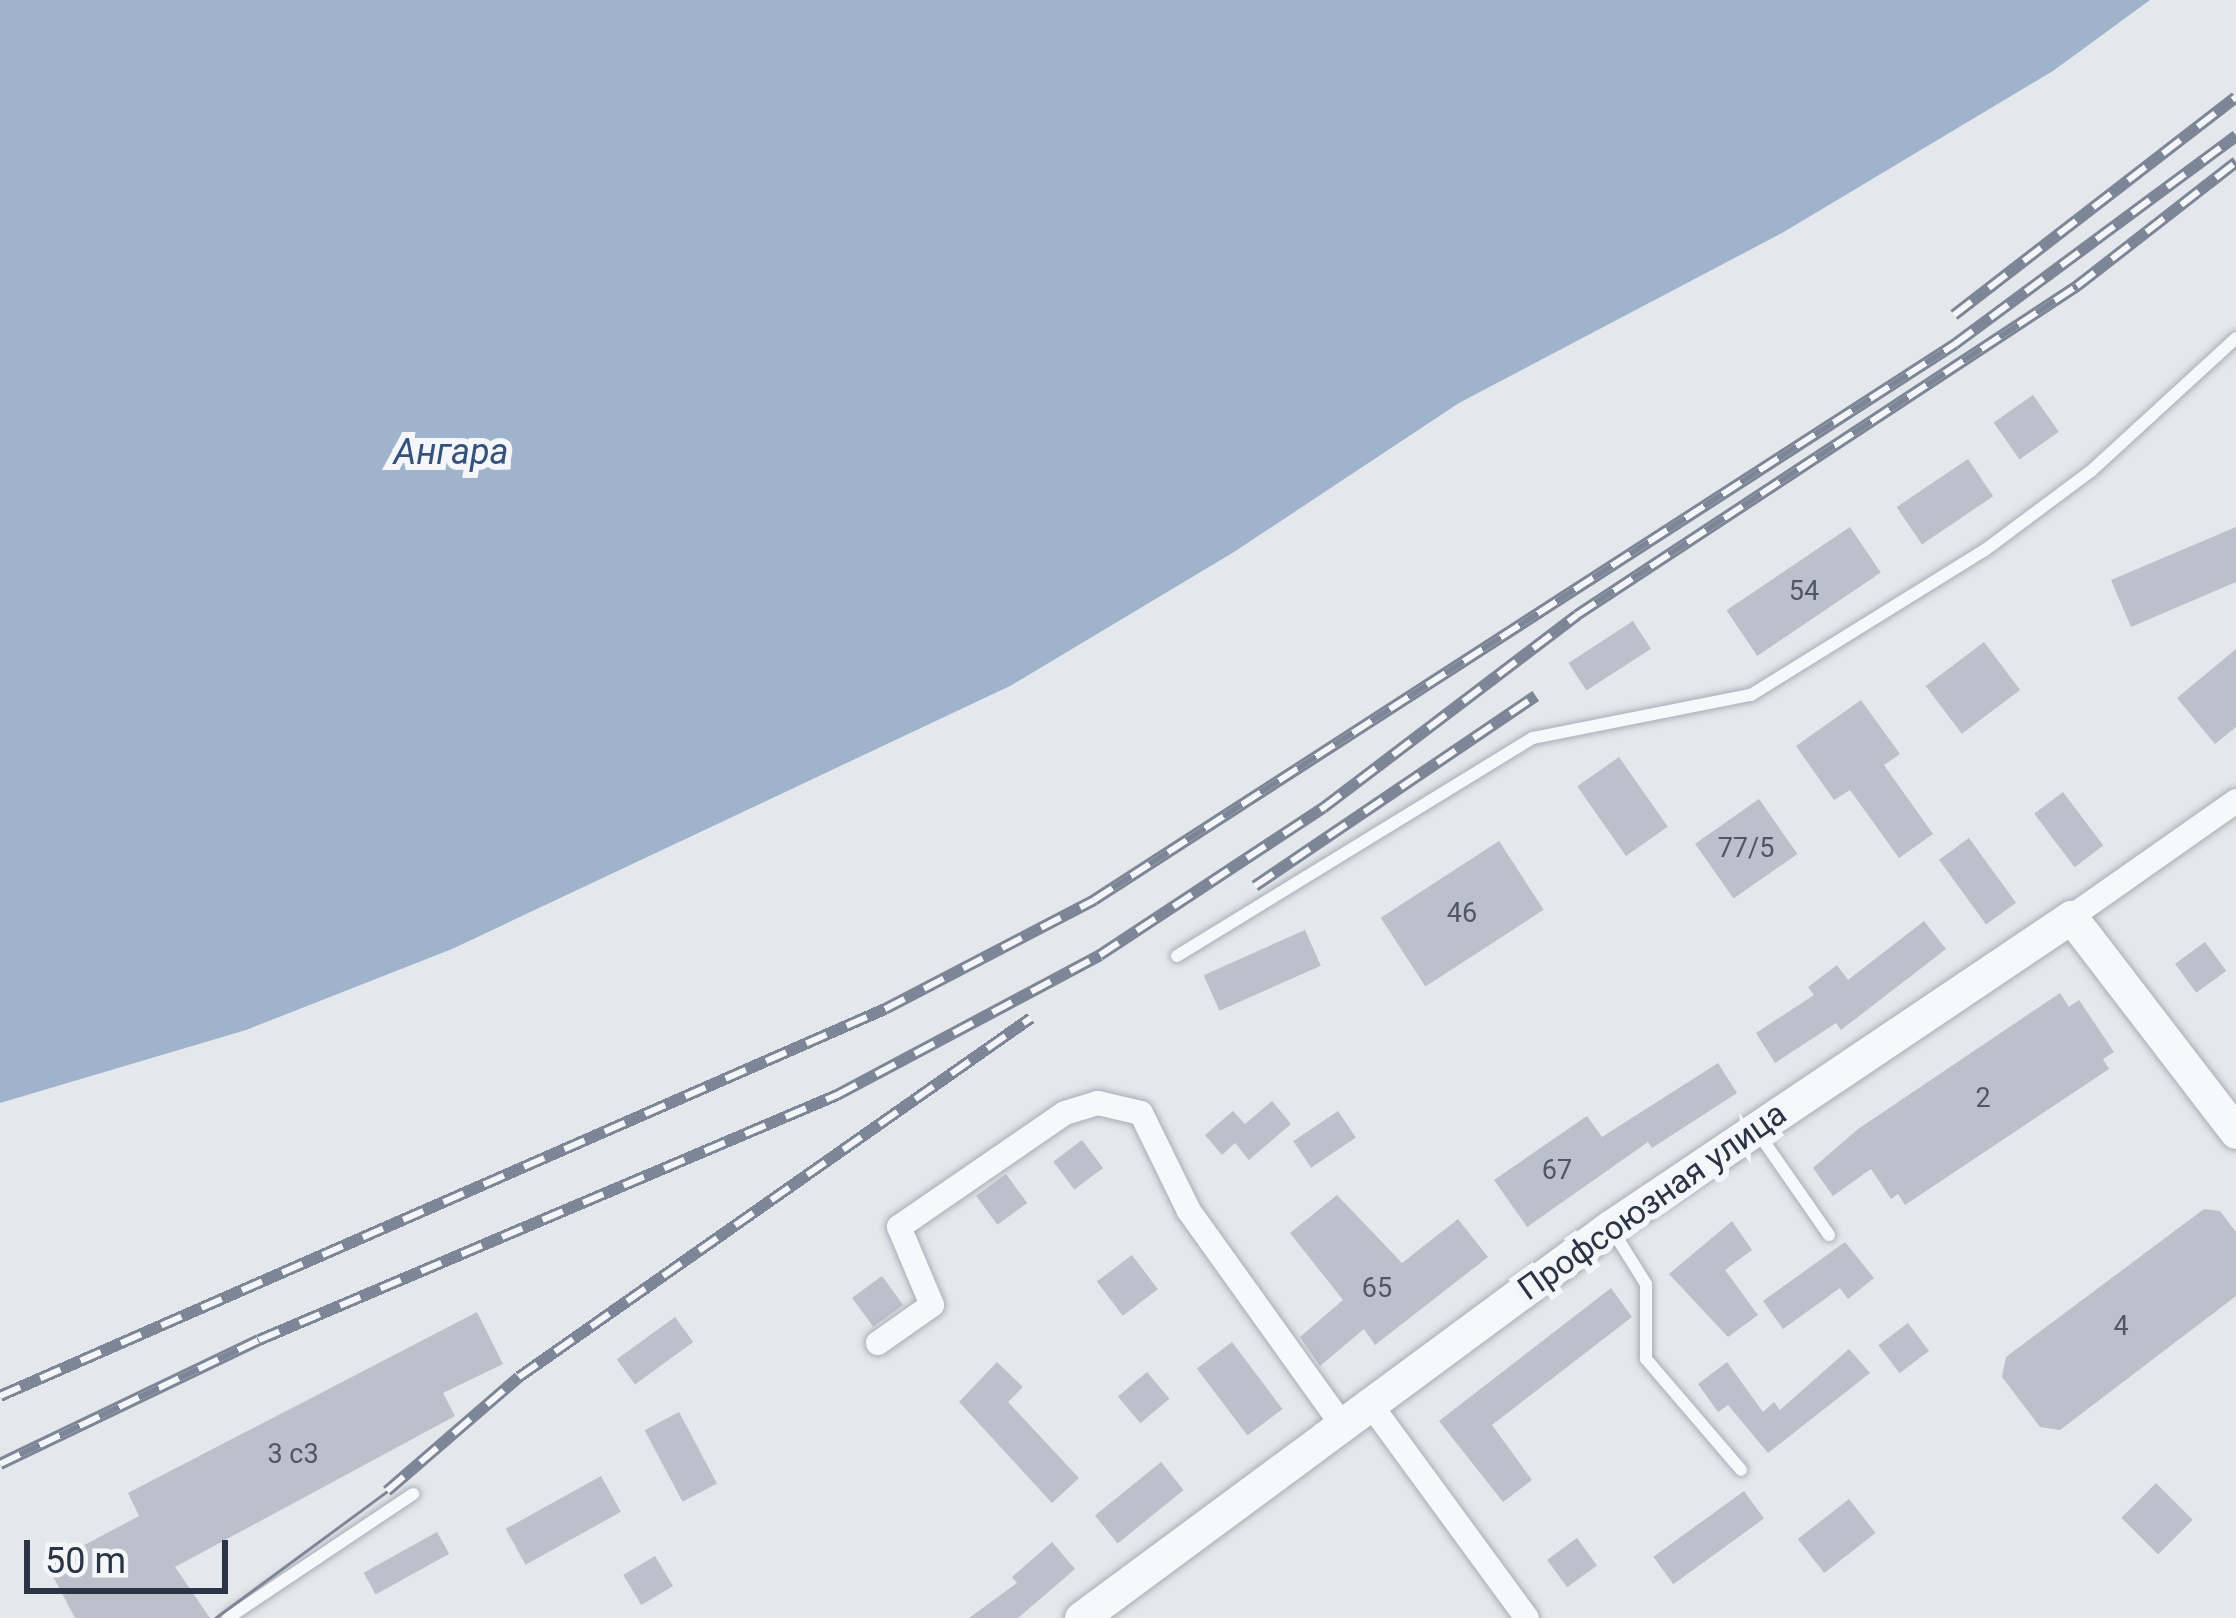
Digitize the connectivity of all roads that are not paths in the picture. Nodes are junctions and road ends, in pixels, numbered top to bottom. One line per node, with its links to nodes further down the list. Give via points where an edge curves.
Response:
1 (2236, 338): 4 (lane, via 2126,441 2002,537 1751,695 1533,738)
2 (2236, 801): 3 (street, Профсоюзная улица)
3 (2071, 917): 5 (street, Профсоюзная улица); 6 (street)
4 (1177, 956)
5 (1755, 1129): 7 (street, Профсоюзная улица); 8 (lane)
6 (2236, 1132)
7 (1610, 1227): 10 (street, Профсоюзная улица); 12 (lane, via 1646,1284 1646,1359)
8 (1829, 1235)
9 (878, 1343): 11 (street, via 932,1305 899,1227 1065,1113 1098,1103 1142,1113 1189,1211)
10 (1368, 1401): 11 (street, Профсоюзная улица); 16 (street)
11 (1341, 1423): 15 (street, Профсоюзная улица)
12 (1741, 1470)
13 (413, 1493): 14 (lane)
14 (228, 1618)
15 (1081, 1618)
16 (1527, 1618)

